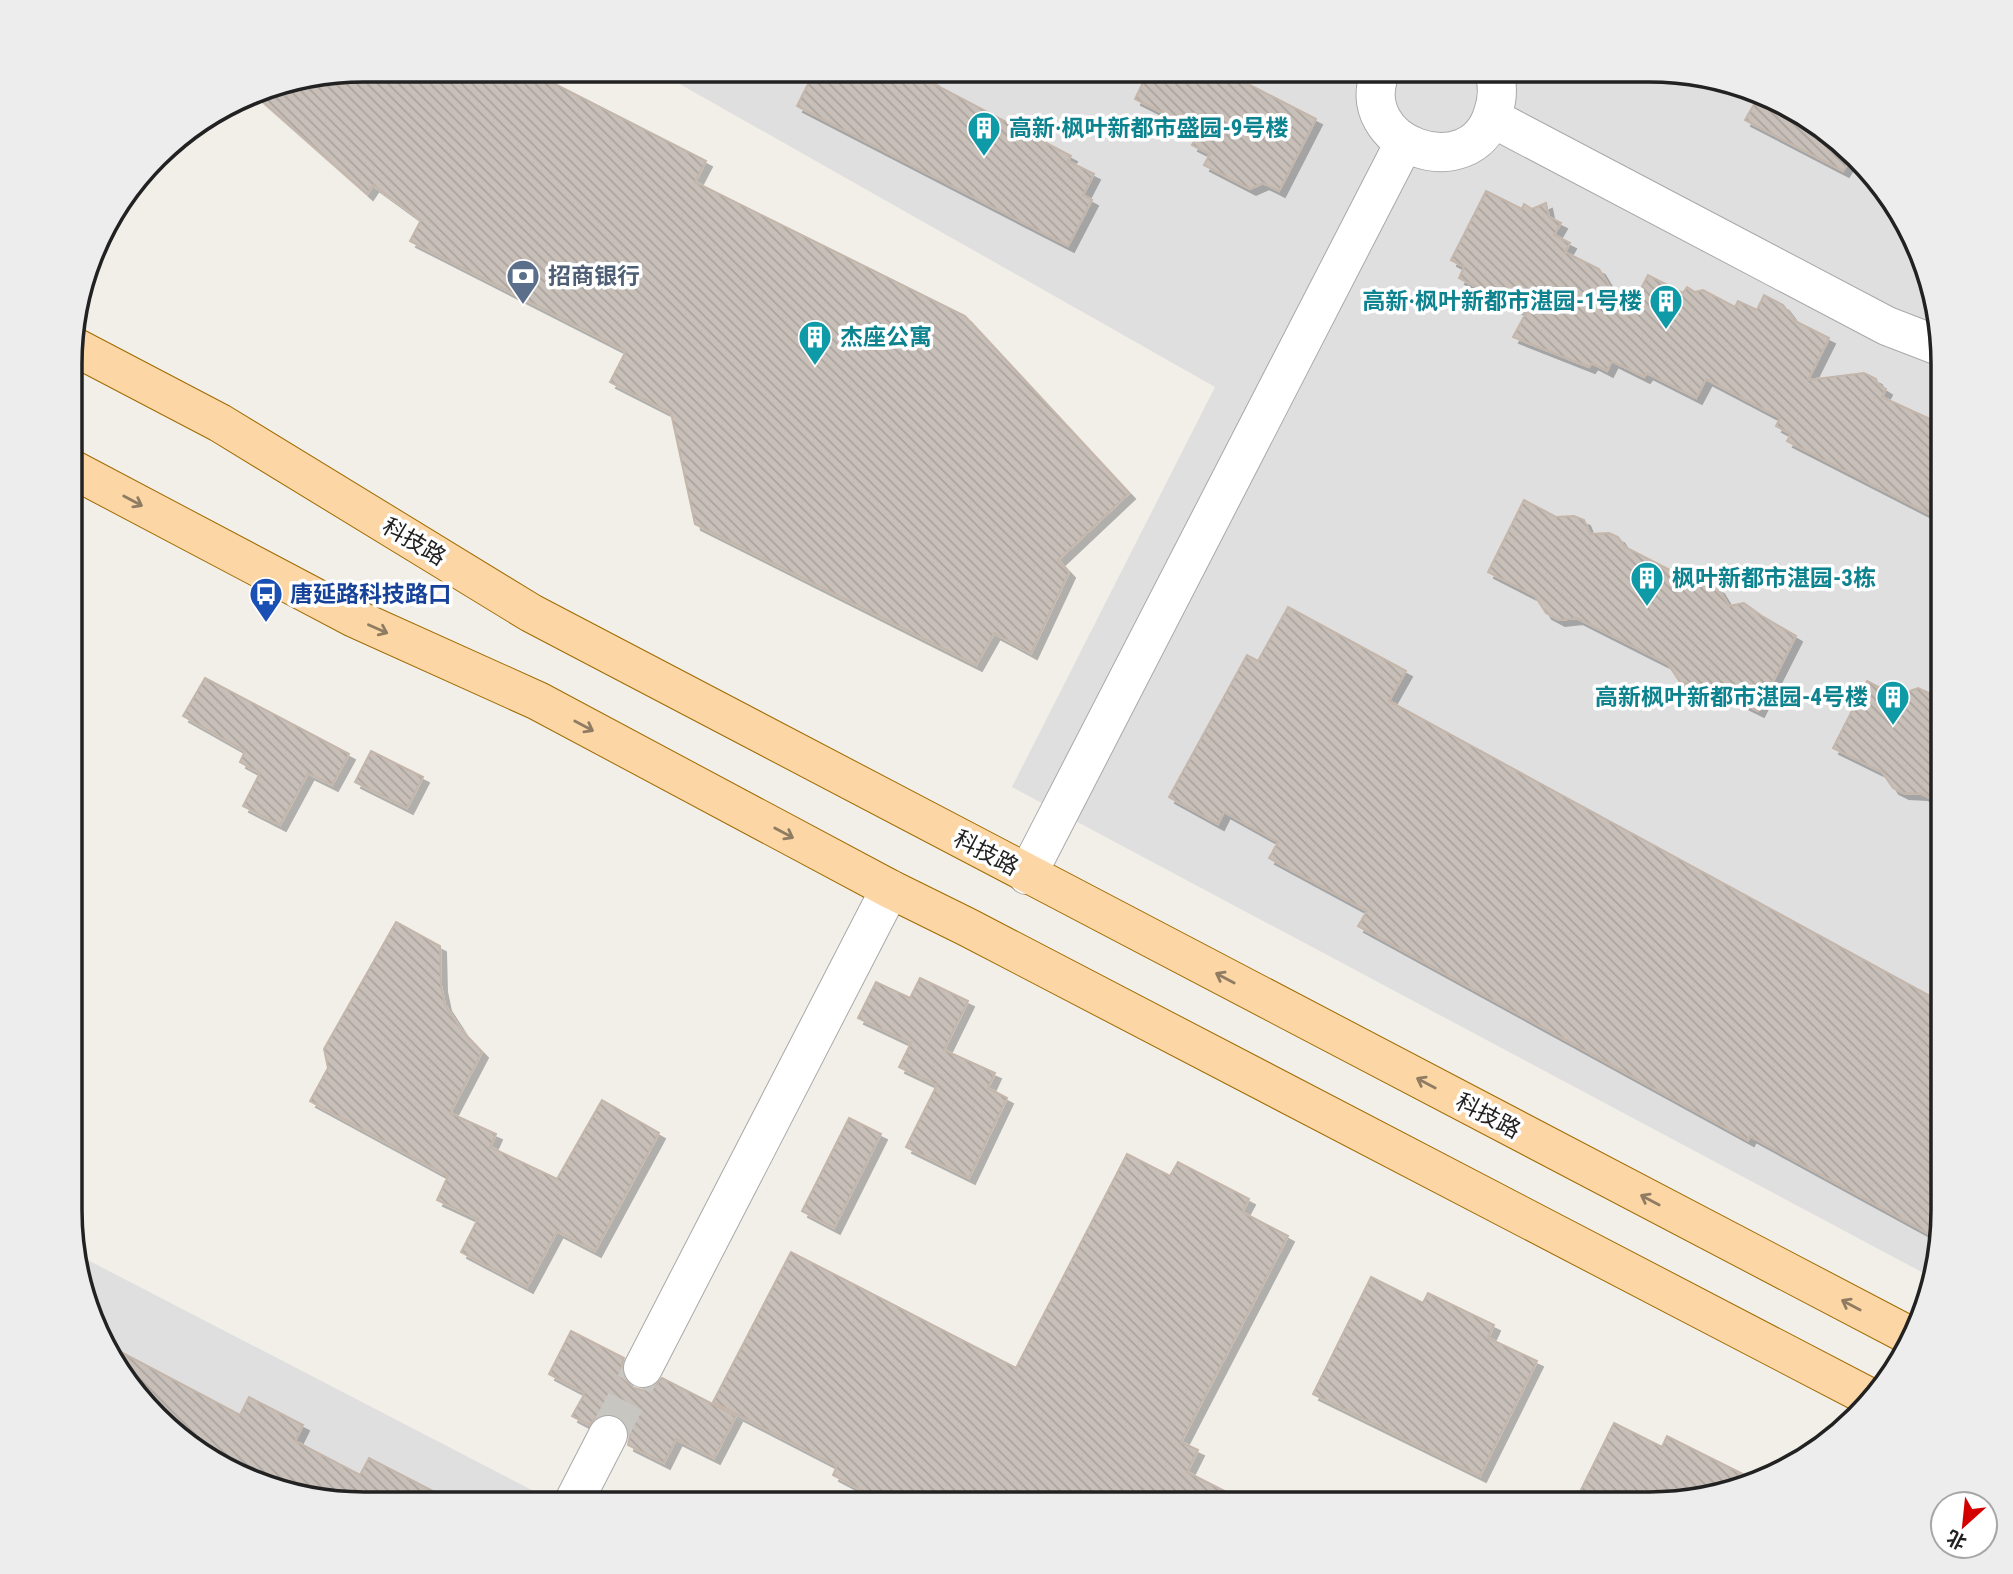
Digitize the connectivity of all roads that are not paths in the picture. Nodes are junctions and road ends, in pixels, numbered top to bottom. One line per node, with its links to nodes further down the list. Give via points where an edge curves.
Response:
1 (1379, 82): 4 (street, via 1380,113)
2 (1496, 82): 3 (street, via 1498,98)
3 (1492, 118): 4 (street, via 1480,135 1444,152 1424,151); 5 (street, via 1887,326)
4 (1405, 143): 8 (street)
5 (1930, 342)
6 (83, 352): 8 (main road, 科技路, via 220,423 531,613)
7 (82, 475): 9 (main road, one-way to 9, via 354,618 538,701)
8 (1027, 875): 10 (main road, 科技路, one-way to 8)
9 (890, 889): 11 (street); 12 (main road)
10 (1903, 1332)
11 (643, 1368)
12 (1863, 1394)
13 (608, 1435): 14 (street)
14 (579, 1492)

